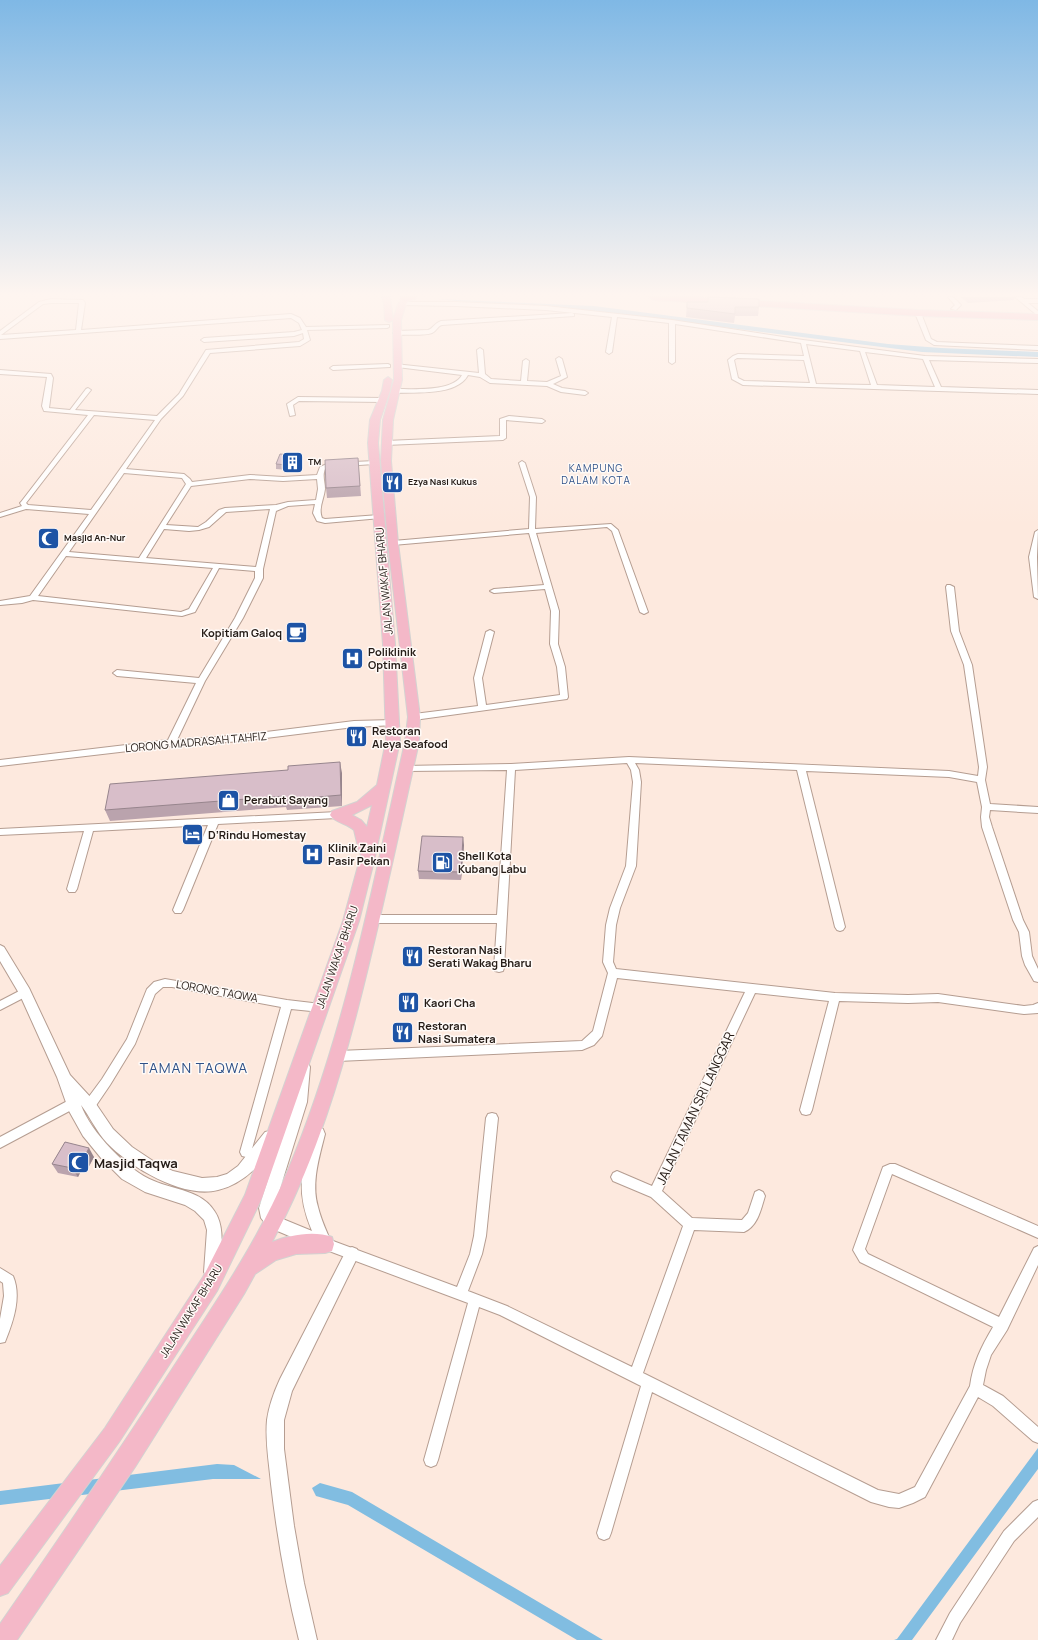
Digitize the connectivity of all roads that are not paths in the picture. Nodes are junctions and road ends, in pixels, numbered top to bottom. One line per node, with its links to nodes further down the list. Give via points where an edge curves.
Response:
1 (466, 373): 20 (street, via 461,382 446,388)
2 (25, 374): 24 (street, via 49,375 45,408 50,411)
3 (194, 374): 27 (street, via 181,395)
4 (390, 374): 23 (main road, JALAN WAKAF BHARU)
5 (395, 374): 20 (main road, JALAN WAKAF BHARU, via 398,380)
6 (470, 374): 13 (street)
7 (525, 374): 14 (street)
8 (563, 374): 15 (street, via 564,377)
9 (734, 374): 16 (street, via 739,382)
10 (810, 374): 16 (street)
11 (870, 374): 17 (street)
12 (932, 374): 18 (street)
13 (482, 375): 14 (street, via 490,381)
14 (524, 383): 15 (street)
15 (548, 384): 22 (street, via 562,390)
16 (812, 384): 17 (street)
17 (874, 386): 18 (street)
18 (938, 388): 21 (street)
19 (88, 390): 24 (street)
20 (396, 391): 29 (main road, JALAN WAKAF BHARU, via 388,420)
21 (1038, 392)
22 (585, 393)
23 (383, 400): 26 (street, via 298,399 290,404); 30 (main road, JALAN WAKAF BHARU, via 375,420)
24 (71, 412): 25 (street)
25 (92, 414): 27 (street); 36 (street, via 23,503)
26 (292, 416)
27 (159, 418): 32 (street)
28 (542, 421): 29 (street, via 503,419 503,438)
29 (386, 443): 44 (main road, JALAN WAKAF BHARU)
30 (374, 462): 33 (street, via 325,466); 40 (main road, JALAN WAKAF BHARU)
31 (522, 463): 42 (street, via 533,497)
32 (122, 470): 34 (street, via 184,476); 38 (street)
33 (319, 477): 34 (street, via 250,477); 35 (street, via 322,492)
34 (189, 484): 41 (street)
35 (317, 502): 37 (street); 40 (street, via 317,517 322,521)
36 (26, 507): 38 (street); 39 (street)
37 (276, 507): 41 (street, via 225,510 198,529); 49 (street, via 272,512)
38 (93, 512): 45 (street)
39 (0, 516)
40 (379, 517): 63 (main road, JALAN WAKAF BHARU)
41 (162, 527): 47 (street)
42 (532, 531): 44 (street); 50 (street); 57 (street, via 612,527)
43 (1038, 532): 46 (street)
44 (393, 543): 62 (main road, JALAN WAKAF BHARU)
45 (64, 554): 47 (street); 55 (street)
46 (1036, 558): 52 (street)
47 (141, 560): 48 (street)
48 (218, 566): 49 (street); 55 (street, via 192,610 182,614)
49 (259, 569): 60 (street, via 259,578 239,618)
50 (548, 587): 53 (street); 61 (street, via 555,611 554,644 561,667 564,697)
51 (950, 587): 70 (street, via 955,631 968,665 983,767)
52 (1037, 588): 54 (street)
53 (494, 591)
54 (1038, 597)
55 (33, 598): 56 (street)
56 (0, 603)
57 (644, 612)
58 (490, 632): 61 (street, via 478,678)
59 (117, 673): 60 (street)
60 (201, 681): 64 (street)
61 (482, 708): 62 (street)
62 (414, 717): 68 (main road, JALAN WAKAF BHARU)
63 (393, 723): 64 (street, LORONG MADRASAH TAHFIZ, via 354,724 242,738); 71 (main road, JALAN WAKAF BHARU, via 393,741)
64 (171, 742): 66 (street, LORONG MADRASAH TAHFIZ)
65 (629, 760): 67 (street); 69 (street); 86 (street, via 635,770 637,782 631,866 611,925 608,962)
66 (0, 763)
67 (511, 767): 68 (street); 82 (street)
68 (407, 768): 81 (main road, JALAN WAKAF BHARU)
69 (801, 768): 70 (street, via 949,774); 83 (street)
70 (981, 780): 72 (street)
71 (383, 787): 74 (main road, via 365,805); 78 (main road, JALAN WAKAF BHARU)
72 (986, 807): 73 (street); 87 (street, via 987,828 1024,932 1027,956)
73 (1038, 810)
74 (337, 815): 75 (street); 78 (main road, via 354,821 361,827)
75 (214, 822): 76 (street); 80 (street)
76 (89, 828): 77 (street); 79 (street)
77 (0, 832)
78 (367, 861): 94 (main road, JALAN WAKAF BHARU, via 352,921)
79 (72, 889)
80 (178, 910)
81 (372, 919): 82 (street); 95 (main road, JALAN WAKAF BHARU)
82 (501, 919): 85 (street)
83 (840, 928)
84 (0, 950): 89 (street)
85 (499, 968)
86 (613, 973): 88 (street); 95 (street, via 598,1033 594,1040 587,1044)
87 (1038, 978)
88 (752, 987): 90 (street); 107 (street, JALAN TAMAN SRI LANGGAR)
89 (25, 992): 92 (street); 97 (street)
90 (835, 997): 93 (street, via 938,998 1024,1010); 101 (street)
91 (287, 1004): 94 (street, LORONG TAQWA); 100 (street, LORONG TAQWA, via 172,983 156,985 131,1041); 105 (street)
92 (0, 1006)
93 (1038, 1007)
94 (321, 1008): 96 (main road, JALAN WAKAF BHARU)
95 (338, 1056): 98 (main road, JALAN WAKAF BHARU)
96 (303, 1059): 103 (main road, JALAN WAKAF BHARU); 109 (street, via 300,1102 266,1208 266,1213)
97 (64, 1077): 99 (street); 100 (street)
98 (328, 1091): 109 (main road, JALAN WAKAF BHARU, via 295,1176); 112 (street, JALAN WAKAF BHARU, via 309,1171 308,1194 313,1215)
99 (73, 1103): 104 (street); 117 (street, via 88,1131 127,1174 150,1187 189,1199 210,1216 214,1235)
100 (89, 1106): 103 (street, via 115,1142 136,1159 158,1172 195,1184 220,1184 242,1172)
101 (806, 1110)
102 (492, 1118): 118 (street, via 480,1236)
103 (280, 1124): 117 (main road, JALAN WAKAF BHARU, via 253,1198)
104 (0, 1143)
105 (246, 1152)
106 (617, 1177): 107 (street)
107 (655, 1193): 110 (street, JALAN TAMAN SRI LANGGAR)
108 (759, 1196): 110 (street, via 752,1218 744,1226)
109 (273, 1222): 112 (street); 115 (main road, JALAN WAKAF BHARU)
110 (690, 1224): 122 (street)
111 (1038, 1232): 120 (street, via 895,1169 887,1171 859,1250 861,1255)
112 (325, 1244): 114 (street); 115 (main road, via 304,1243 273,1251 258,1260)
113 (1038, 1252): 120 (street)
114 (352, 1254): 118 (street); 131 (street, via 286,1385 278,1405 275,1427 285,1528)
115 (246, 1272): 130 (main road, via 127,1459)
116 (0, 1274): 121 (street, via 9,1280 11,1293 9,1312)
117 (210, 1284): 129 (main road, JALAN WAKAF BHARU, via 112,1434)
118 (461, 1294): 119 (street)
119 (475, 1299): 122 (street, via 503,1310); 126 (street)
120 (1002, 1325): 124 (street, via 986,1351)
121 (0, 1337)
122 (635, 1376): 123 (street)
123 (648, 1383): 124 (street, via 876,1497 893,1501 906,1500 920,1492); 128 (street)
124 (976, 1388): 125 (street, via 998,1401)
125 (1038, 1436)
126 (431, 1460)
127 (1038, 1507): 132 (street, via 1009,1536)
128 (604, 1533)
129 (0, 1585)
130 (3, 1640)
131 (308, 1640)
132 (944, 1640)

